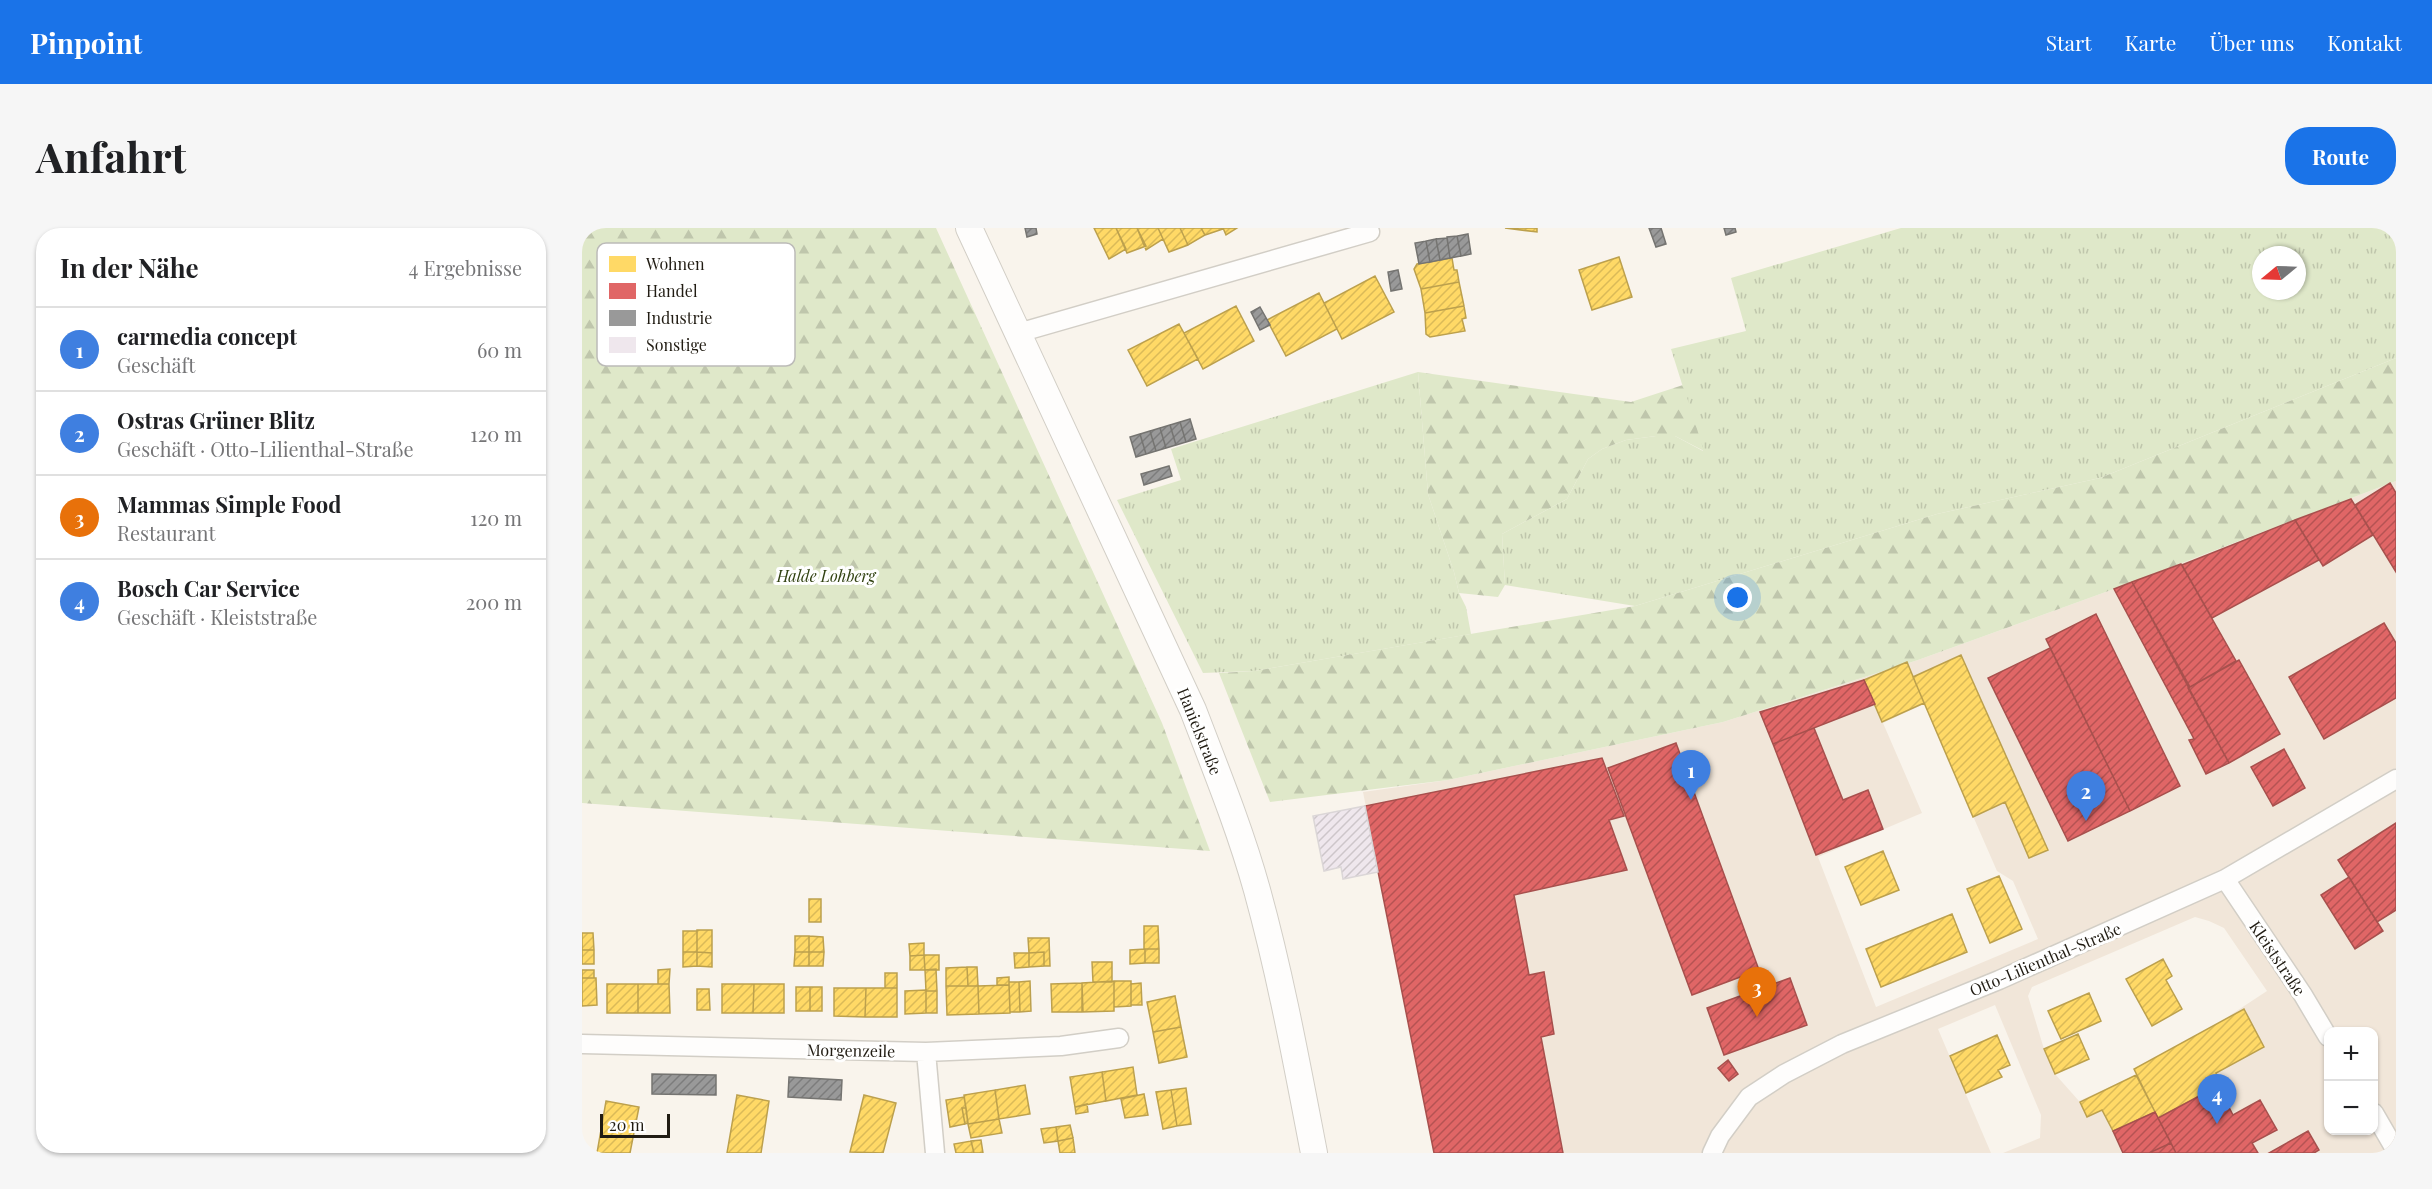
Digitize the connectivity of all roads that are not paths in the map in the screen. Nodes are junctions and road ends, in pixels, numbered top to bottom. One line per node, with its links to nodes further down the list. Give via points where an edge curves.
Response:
1 (969, 228): 3 (main road, Hanielstraße)
2 (1370, 232): 3 (street)
3 (1018, 333): 13 (main road, Hanielstraße, via 1194,710 1225,792 1257,890)
4 (2396, 779): 5 (street, Otto-Lilienthal-Straße)
5 (2225, 879): 6 (street, Kleiststraße); 14 (street, Otto-Lilienthal-Straße, via 1999,981 1842,1044 1784,1074 1749,1097)
6 (2324, 1030)
7 (1119, 1038): 9 (street, Morgenzeile, via 1061,1046)
8 (582, 1044): 9 (street, Morgenzeile)
9 (926, 1052): 12 (street)
10 (2378, 1121): 11 (street)
11 (2396, 1151)
12 (935, 1153)
13 (1314, 1153)
14 (1712, 1153)

